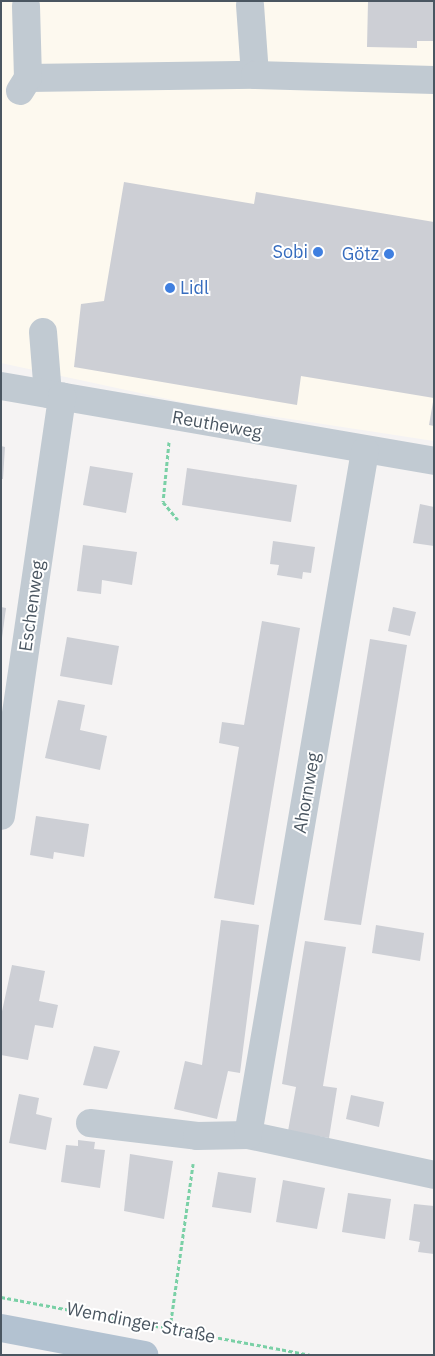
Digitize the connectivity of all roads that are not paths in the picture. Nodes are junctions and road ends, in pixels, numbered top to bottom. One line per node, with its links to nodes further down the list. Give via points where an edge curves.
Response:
1 (250, 5): 3 (street)
2 (26, 6): 3 (street, via 24,85)
3 (255, 75): 4 (street)
4 (434, 80)
5 (43, 332): 7 (street, Eschenweg)
6 (1, 386): 7 (street, Reutheweg)
7 (55, 395): 8 (street, Reutheweg); 10 (street, Eschenweg)
8 (365, 451): 9 (street, Reutheweg); 13 (street, Ahornweg)
9 (434, 461)
10 (6, 757): 11 (street, Eschenweg)
11 (1, 816)
12 (90, 1123): 13 (street, via 197,1136)
13 (248, 1135): 14 (street)
14 (434, 1175)
15 (1, 1328): 16 (main road, Wemdinger Straße)
16 (144, 1355)

